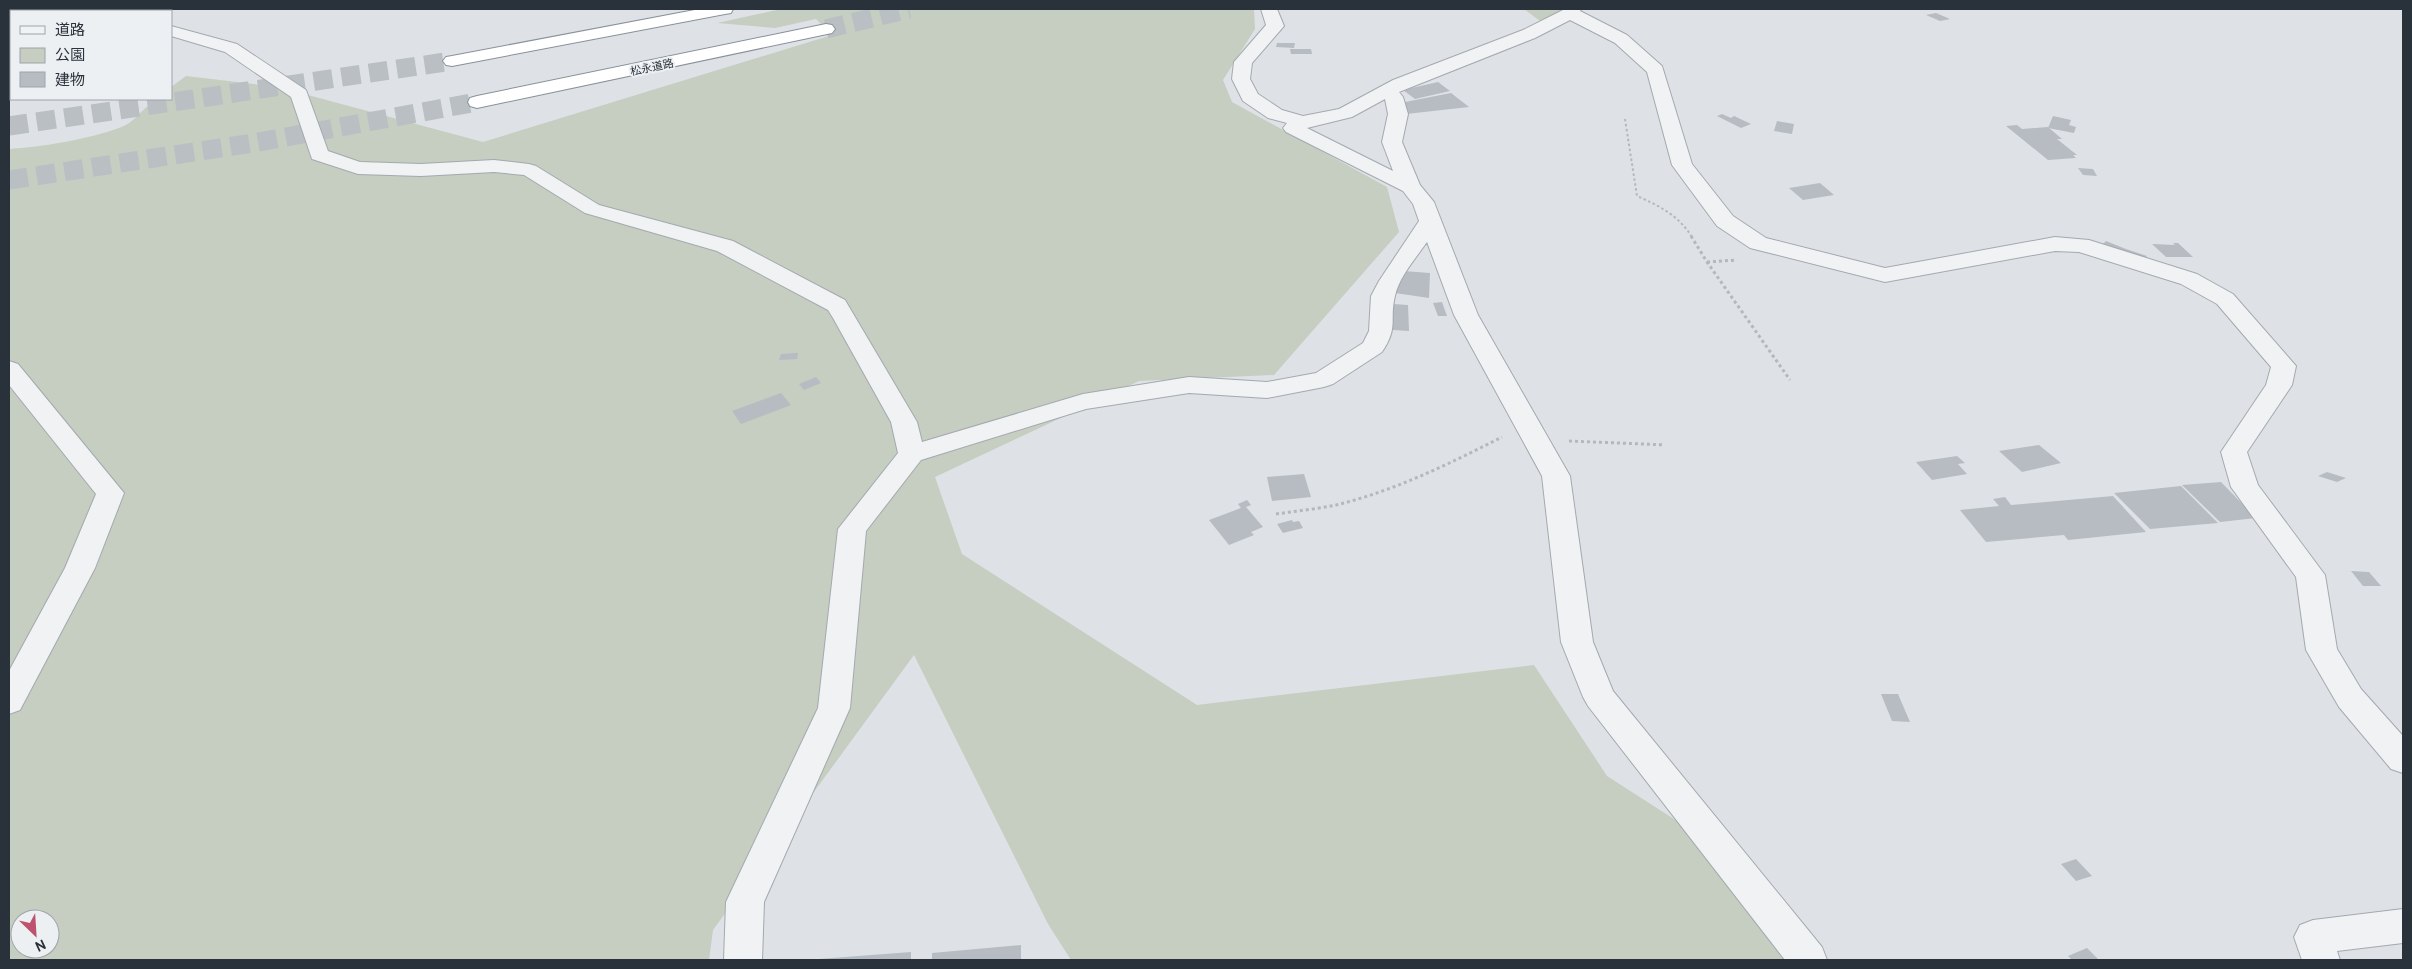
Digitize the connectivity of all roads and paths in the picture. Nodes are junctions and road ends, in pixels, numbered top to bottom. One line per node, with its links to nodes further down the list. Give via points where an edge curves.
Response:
1 (724, 9): 6 (highway)
2 (1269, 9): 10 (street, via 1275,26 1243,62 1241,79 1250,97 1275,114)
3 (1571, 11): 7 (street, via 1529,34 1399,84); 20 (street, via 1621,39 1656,70 1682,165 1725,222 1758,243 1884,275 2055,244 2081,245 2189,279 2225,298 2284,366 2279,384 2234,452 2245,488 2310,575 2322,650 2350,698)
4 (826, 29): 8 (highway, 松永道路)
5 (172, 31): 17 (street, via 231,48 299,94 319,155 358,168 421,170 494,166 529,170 592,209 725,246 837,305 904,422)
6 (452, 61)
7 (1387, 92): 10 (street, via 1345,113); 11 (street, via 1394,97 1398,114 1392,142)
8 (477, 102)
9 (1625, 119): 14 (path, via 1637,196 1662,207 1684,224)
10 (1303, 122): 11 (street, via 1293,128)
11 (1410, 187): 12 (street, via 1423,202)
12 (1430, 221): 15 (street, via 1466,315); 17 (street, via 1390,281 1384,296 1382,331 1373,347 1324,379 1267,390 1189,385 1083,402)
13 (9, 369): 19 (street, via 110,493 80,568)
14 (1790, 380)
15 (1531, 432): 16 (path); 18 (path, via 1346,503); 23 (street, via 1556,476 1577,642 1599,697)
16 (1665, 445)
17 (912, 454): 22 (street, via 852,529 834,708 745,902)
18 (1276, 514)
19 (9, 701)
20 (2403, 759)
21 (2403, 926): 24 (street, via 2313,937)
22 (742, 960)
23 (1808, 960)
24 (2321, 960)

